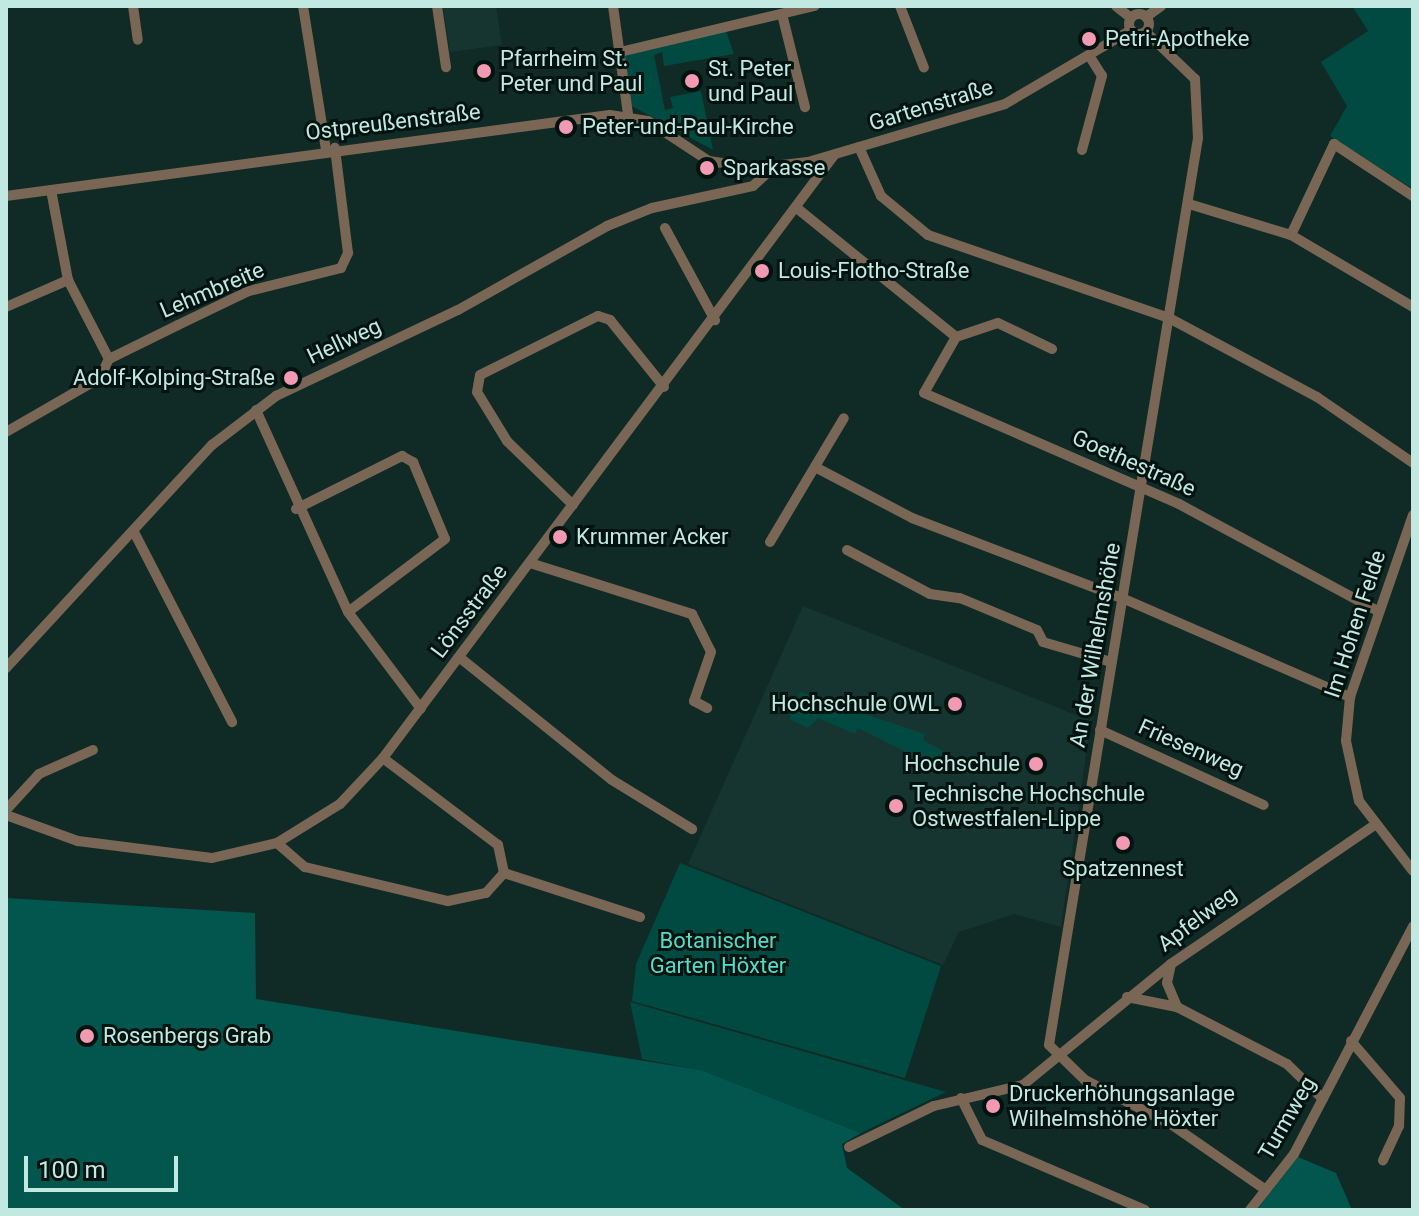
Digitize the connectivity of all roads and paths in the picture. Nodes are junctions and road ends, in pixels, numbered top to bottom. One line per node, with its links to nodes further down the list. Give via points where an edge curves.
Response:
1 (133, 6): 16 (street)
2 (303, 6): 24 (street)
3 (437, 6): 19 (street)
4 (613, 6): 17 (street)
5 (748, 6): 13 (street)
6 (815, 6): 10 (street)
7 (900, 6): 20 (street)
8 (1116, 6): 12 (street)
9 (1161, 6): 11 (street)
10 (782, 14): 13 (street); 21 (street)
11 (1146, 17): 12 (street); 15 (street)
12 (1131, 18): 14 (street)
13 (751, 20): 17 (street)
14 (1131, 30): 15 (street); 18 (street, Gartenstraße)
15 (1146, 32): 31 (street, An der Wilhelmshöhe, via 1186,63 1199,95)
16 (138, 40)
17 (620, 52): 22 (street)
18 (1090, 57): 23 (street, Gartenstraße, via 1005,104); 25 (street, via 1102,76)
19 (446, 67)
20 (924, 68)
21 (805, 107)
22 (628, 114): 24 (street, Ostpreußenstraße); 27 (street, via 709,161)
23 (859, 147): 26 (street, Gartenstraße); 38 (street, via 875,188 928,235 1034,265)
24 (330, 149): 28 (street, Ostpreußenstraße); 42 (street, Lehmbreite, via 345,265 249,291)
25 (1082, 150)
26 (835, 154): 27 (street, Gartenstraße); 32 (street, Lönsstraße)
27 (774, 167): 44 (street, Hellweg, via 753,186 652,208 607,226)
28 (51, 190): 29 (street, Ostpreußenstraße); 35 (street)
29 (6, 196)
30 (1413, 196): 34 (street, via 1334,144)
31 (1189, 204): 34 (street); 38 (street, An der Wilhelmshöhe)
32 (798, 209): 39 (street, Lönsstraße); 40 (street)
33 (665, 228): 39 (street)
34 (1291, 235): 37 (street)
35 (68, 280): 36 (street); 42 (street)
36 (6, 307)
37 (1413, 307)
38 (1169, 318): 47 (street, via 1317,397); 49 (street, An der Wilhelmshöhe)
39 (715, 320): 43 (street, Lönsstraße)
40 (956, 337): 41 (street, via 998,323); 49 (street, Goethestraße, via 924,393)
41 (1052, 349)
42 (109, 359): 46 (street, Lehmbreite, via 100,378)
43 (664, 387): 50 (street, Lönsstraße); 50 (street, via 610,320 598,316 480,375 477,392 507,441)
44 (256, 410): 51 (street); 53 (street, Hellweg, via 212,445)
45 (844, 418): 48 (street)
46 (6, 432)
47 (1413, 463)
48 (815, 467): 54 (street); 57 (street, via 912,518)
49 (1142, 488): 57 (street, An der Wilhelmshöhe); 58 (street, Goethestraße)
50 (573, 505): 56 (street, Lönsstraße)
51 (296, 509): 59 (street); 59 (street, via 402,456 413,462 445,539)
52 (1413, 515): 58 (street, Im Hohen Felde)
53 (134, 532): 62 (street, Hellweg); 66 (street)
54 (770, 542)
55 (847, 550): 61 (street, via 930,594 960,598 1037,630 1043,642)
56 (530, 563): 60 (street, Lönsstraße); 64 (street, via 692,614 711,652 694,701)
57 (1122, 598): 61 (street, An der Wilhelmshöhe); 63 (street)
58 (1378, 611): 63 (street, Im Hohen Felde)
59 (348, 612): 65 (street)
60 (459, 657): 65 (street, Lönsstraße); 73 (street, via 612,780)
61 (1111, 662): 67 (street, An der Wilhelmshöhe)
62 (6, 668)
63 (1350, 697): 72 (street, Im Hohen Felde, via 1348,761)
64 (707, 708)
65 (421, 709): 69 (street, Lönsstraße)
66 (232, 722)
67 (1100, 730): 70 (street, Friesenweg); 83 (street, An der Wilhelmshöhe, via 1049,1045)
68 (93, 750): 71 (street, via 39,774)
69 (383, 758): 74 (street, Lönsstraße, via 340,804); 76 (street, via 490,836)
70 (1264, 805)
71 (6, 812): 74 (street, Lönsstraße, via 78,841 154,855 212,858)
72 (1373, 826): 75 (street, Im Hohen Felde); 79 (street, Apfelweg)
73 (692, 829)
74 (277, 843): 76 (street, via 305,867 448,901 486,893)
75 (1413, 871)
76 (504, 873): 77 (street)
77 (640, 917)
78 (1413, 926): 82 (street, Turmweg)
79 (1171, 964): 80 (street, Apfelweg); 81 (street, via 1167,983)
80 (1127, 997): 81 (street); 83 (street, Apfelweg)
81 (1177, 1007): 85 (street, via 1287,1064)
82 (1351, 1041): 85 (street, Turmweg); 87 (street, via 1400,1098 1399,1126)
83 (1054, 1057): 84 (street, via 1023,1085); 88 (street, via 1201,1142)
84 (961, 1098): 86 (street); 89 (street, via 982,1140)
85 (1323, 1099): 88 (street, Turmweg)
86 (849, 1147)
87 (1383, 1161)
88 (1266, 1190): 90 (street, Turmweg)
89 (1145, 1210)
90 (1250, 1210)

